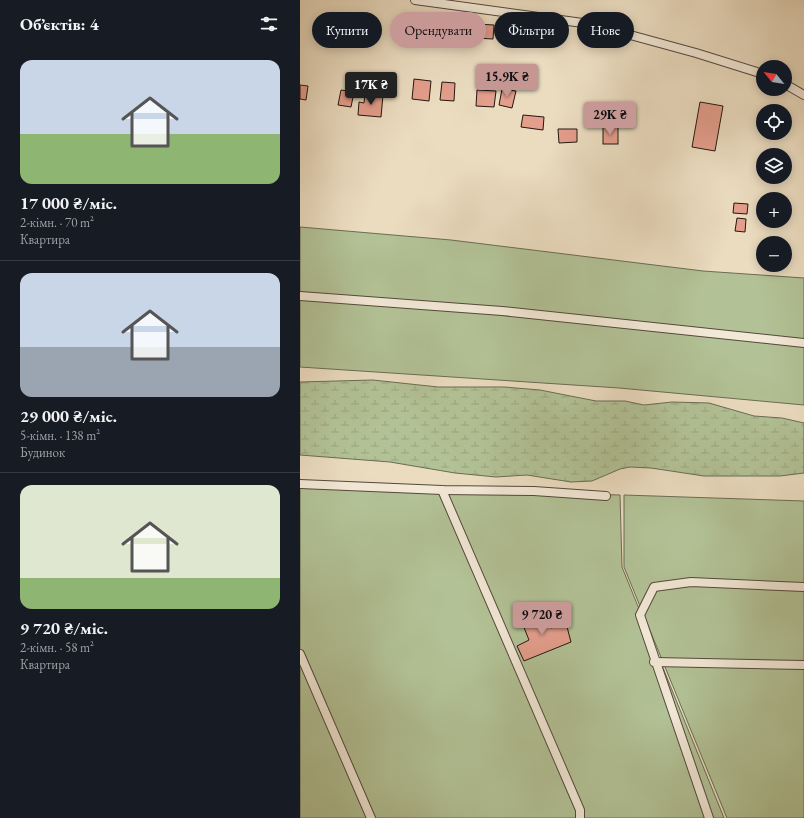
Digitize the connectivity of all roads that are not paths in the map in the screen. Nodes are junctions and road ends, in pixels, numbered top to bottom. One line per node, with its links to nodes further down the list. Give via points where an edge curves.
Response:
1 (415, 0): 2 (lane, via 590,24)
2 (756, 72)
3 (792, 88): 4 (lane)
4 (804, 95)
5 (300, 296): 6 (lane, via 502,311)
6 (804, 343)
7 (300, 484): 8 (lane)
8 (442, 490): 9 (lane, via 534,491); 15 (lane, via 580,810)
9 (606, 496)
10 (804, 587): 12 (lane, via 691,582 654,587 640,615)
11 (300, 654): 14 (lane)
12 (654, 662): 13 (lane); 16 (lane)
13 (804, 665)
14 (371, 818)
15 (580, 818)
16 (709, 818)

